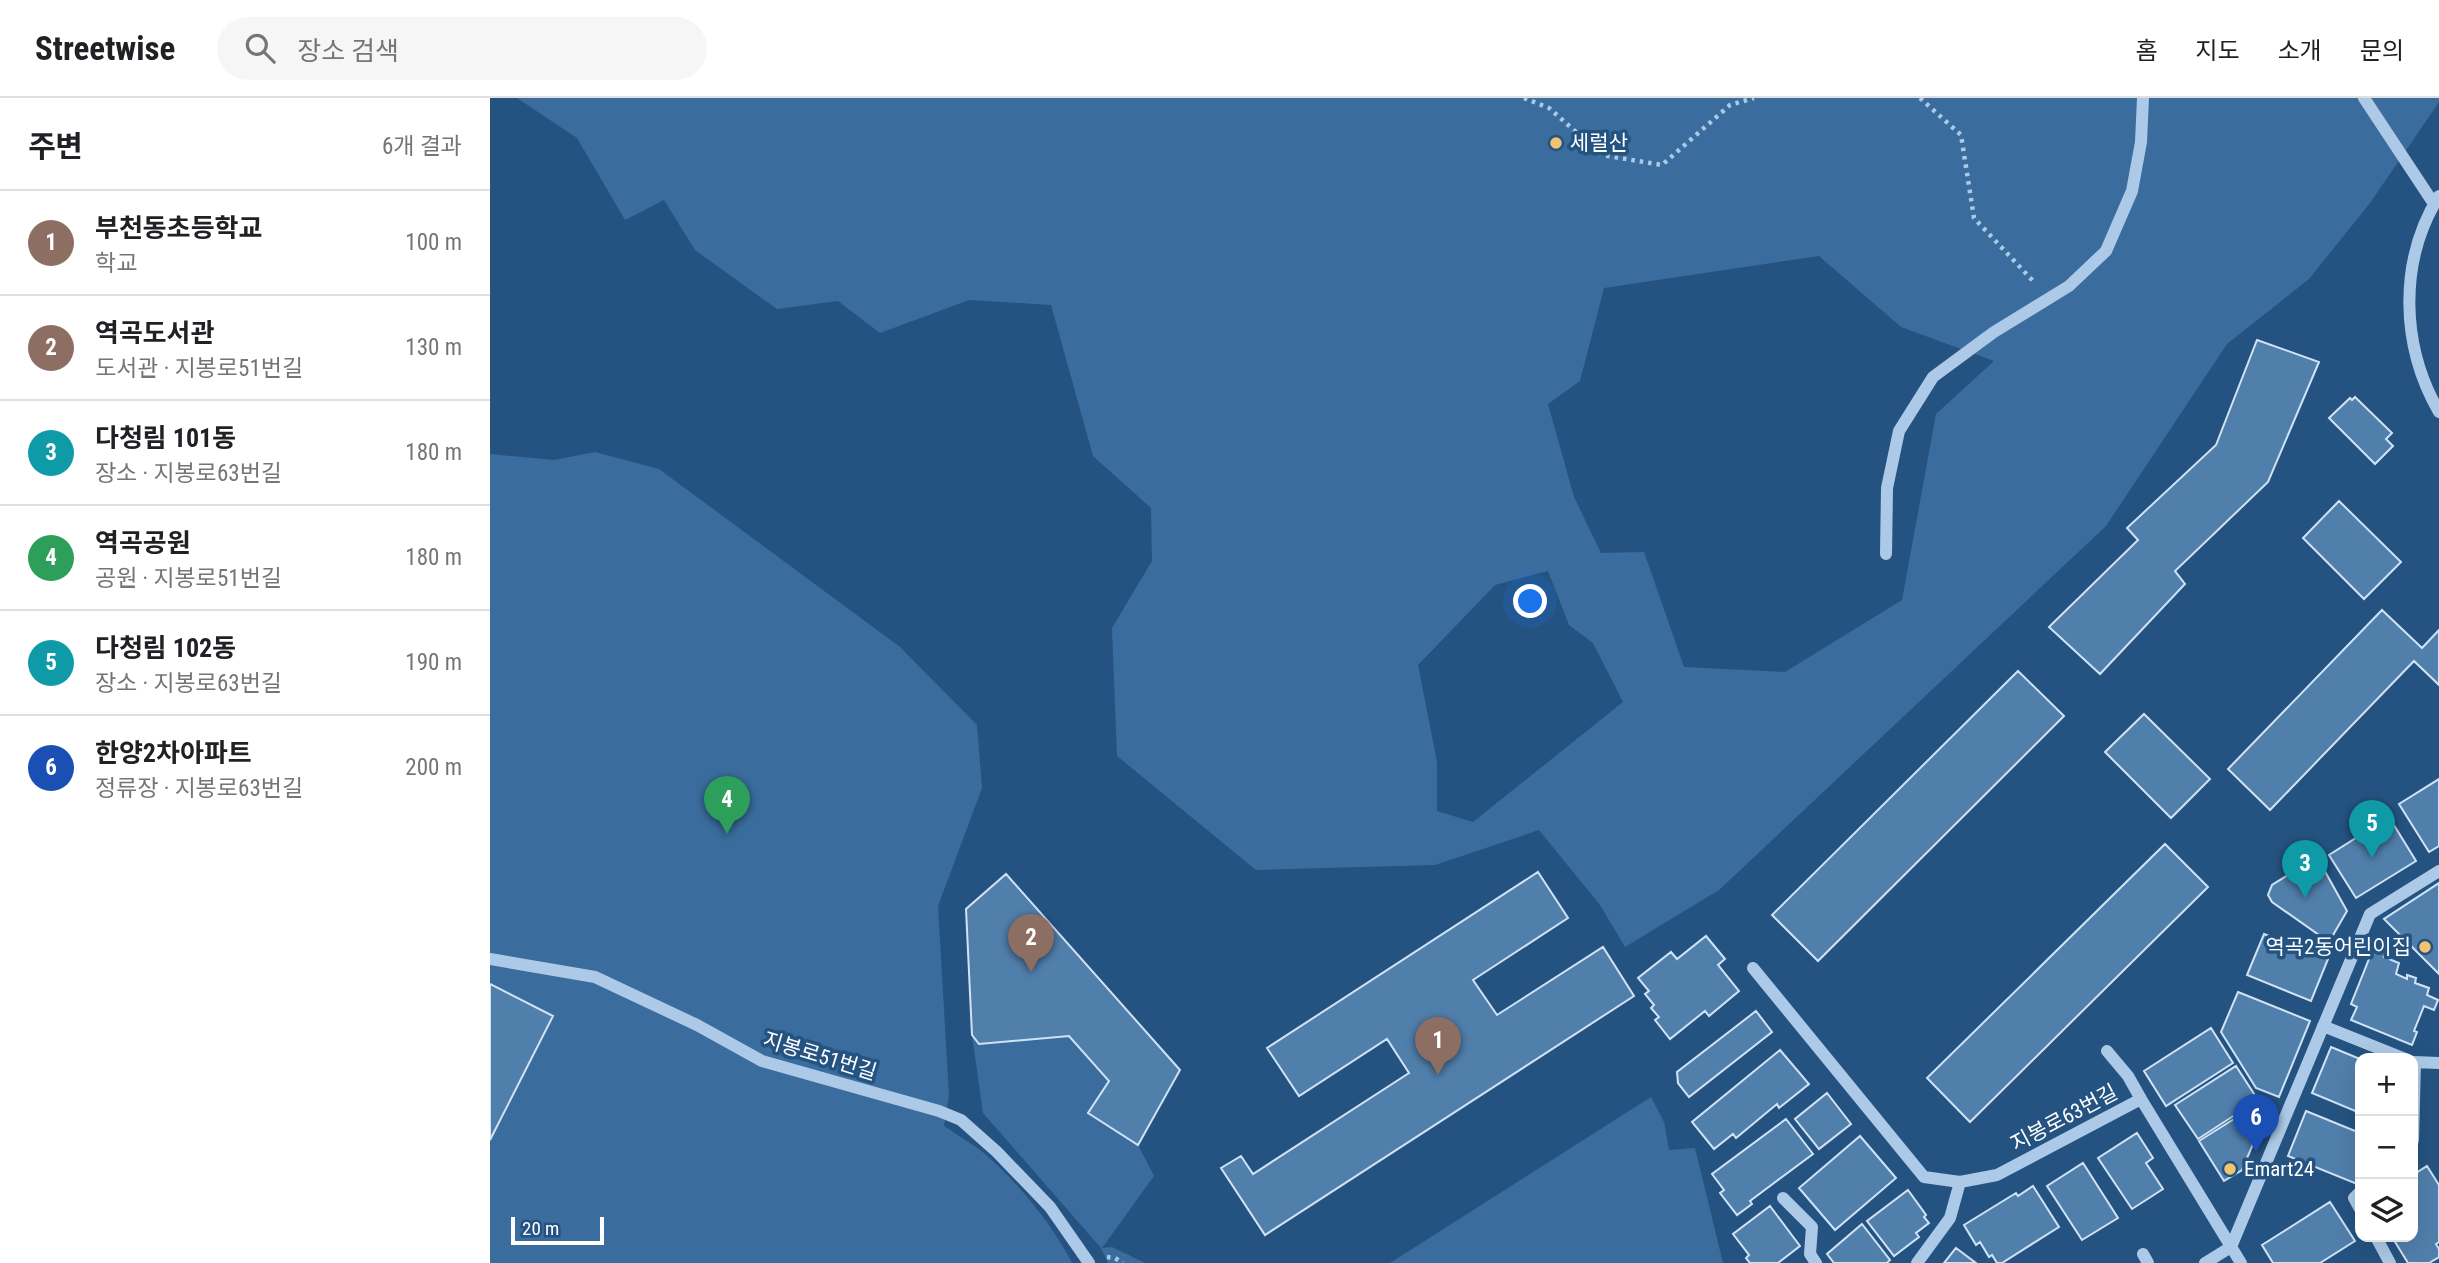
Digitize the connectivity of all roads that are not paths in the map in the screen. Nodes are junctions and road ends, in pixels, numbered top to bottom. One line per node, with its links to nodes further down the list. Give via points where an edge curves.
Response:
1 (2143, 98): 5 (street, via 2132,191 2106,251 2069,286 1933,376 1899,431 1887,488)
2 (2364, 98): 3 (street)
3 (2437, 200): 4 (street, via 2422,232 2408,296 2418,363)
4 (2439, 412)
5 (1886, 555)
6 (2439, 871): 9 (street, via 2370,914)
7 (490, 959): 19 (street, 지봉로51번길, via 595,978 762,1061 961,1120 1050,1208)
8 (1753, 968): 15 (street, 지봉로63번길, via 1923,1177)
9 (2323, 1026): 11 (street); 18 (street)
10 (2107, 1051): 14 (street)
11 (2390, 1053)
12 (2418, 1062): 13 (street)
13 (2439, 1063)
14 (2141, 1099): 15 (street, 지봉로63번길, via 1997,1175); 18 (street, 지봉로63번길)
15 (1960, 1182): 21 (street, via 1950,1218)
16 (1783, 1198): 20 (street, via 1812,1227 1810,1254)
17 (2379, 1242): 24 (street)
18 (2231, 1247): 22 (street); 23 (street, 지봉로63번길)
19 (1089, 1263)
20 (1816, 1263)
21 (1917, 1263)
22 (2205, 1263)
23 (2241, 1263)
24 (2390, 1263)

